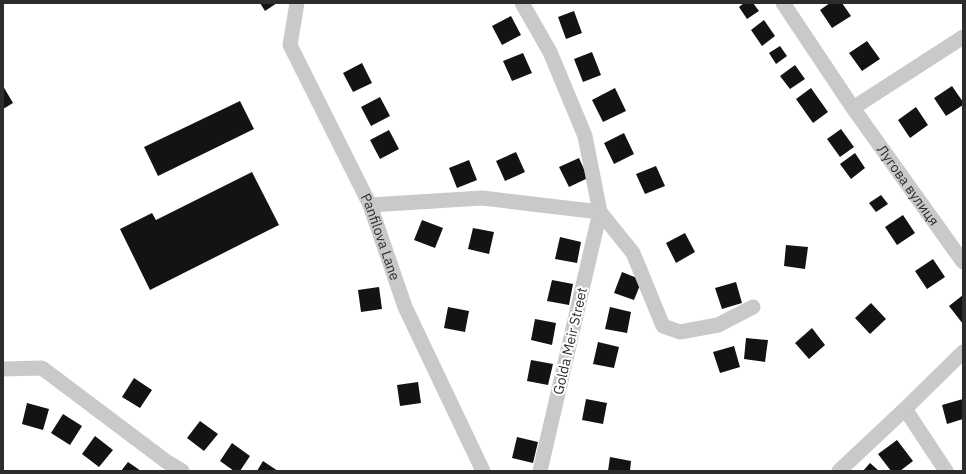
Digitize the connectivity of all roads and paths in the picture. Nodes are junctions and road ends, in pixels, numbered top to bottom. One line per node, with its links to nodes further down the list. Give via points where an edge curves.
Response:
1 (297, 3): 6 (street, Panfilova Lane, via 290,46)
2 (522, 3): 7 (street, Golda Meir Street, via 550,52 585,136)
3 (783, 3): 5 (street, Лугова вулиця)
4 (963, 37): 5 (street)
5 (853, 108): 8 (street, Лугова вулиця)
6 (370, 205): 7 (street, via 482,198); 14 (street, Panfilova Lane, via 405,307)
7 (600, 212): 9 (street, Golda Meir Street, via 633,253 663,326 680,332 718,325); 15 (street, Golda Meir Street)
8 (963, 262)
9 (753, 307)
10 (963, 352): 12 (street)
11 (3, 369): 13 (street, via 42,368)
12 (905, 409): 16 (street); 17 (street)
13 (182, 471)
14 (483, 471)
15 (540, 471)
16 (839, 471)
17 (946, 471)

